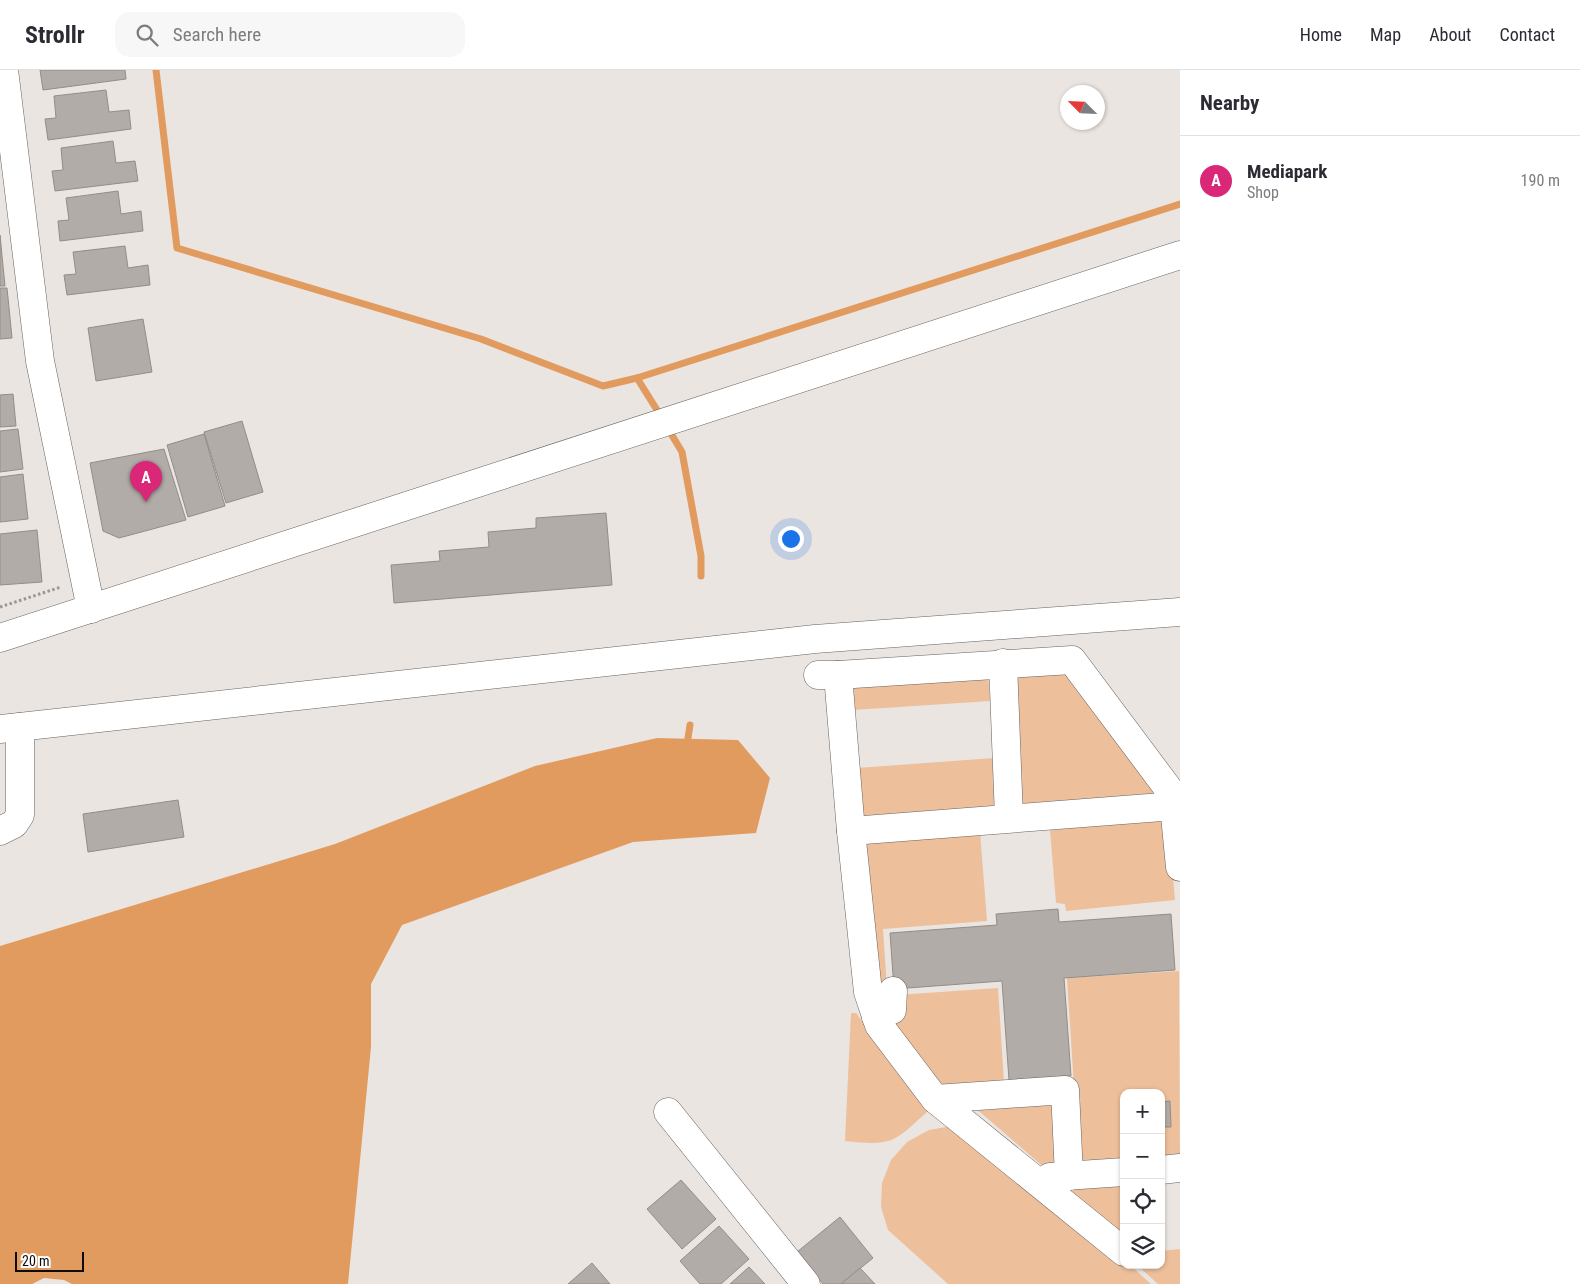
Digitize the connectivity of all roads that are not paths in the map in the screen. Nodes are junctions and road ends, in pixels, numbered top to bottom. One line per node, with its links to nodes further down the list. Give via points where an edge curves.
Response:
1 (4, 70): 2 (street)
2 (4, 101): 4 (street, via 40,362)
3 (1180, 255): 4 (street)
4 (91, 610): 6 (street)
5 (1180, 612): 8 (street, via 814,639)
6 (0, 638)
7 (1004, 663): 9 (street, via 1072,660 1173,795); 10 (street); 12 (street, via 828,675)
8 (10, 728): 11 (street, via 20,816 14,824)
9 (1175, 806): 10 (street); 13 (street)
10 (1009, 818): 12 (street)
11 (0, 831)
12 (851, 831): 15 (street, via 868,992)
13 (1180, 867)
14 (893, 991): 15 (street, via 892,1010)
15 (876, 1017): 16 (street)
16 (935, 1099): 21 (street, via 1065,1090); 22 (street)
17 (668, 1112): 24 (street)
18 (1180, 1168): 19 (street)
19 (1165, 1170)
20 (1120, 1172): 21 (street)
21 (1069, 1176): 22 (street)
22 (1033, 1178): 23 (street)
23 (1120, 1249)
24 (806, 1284)

